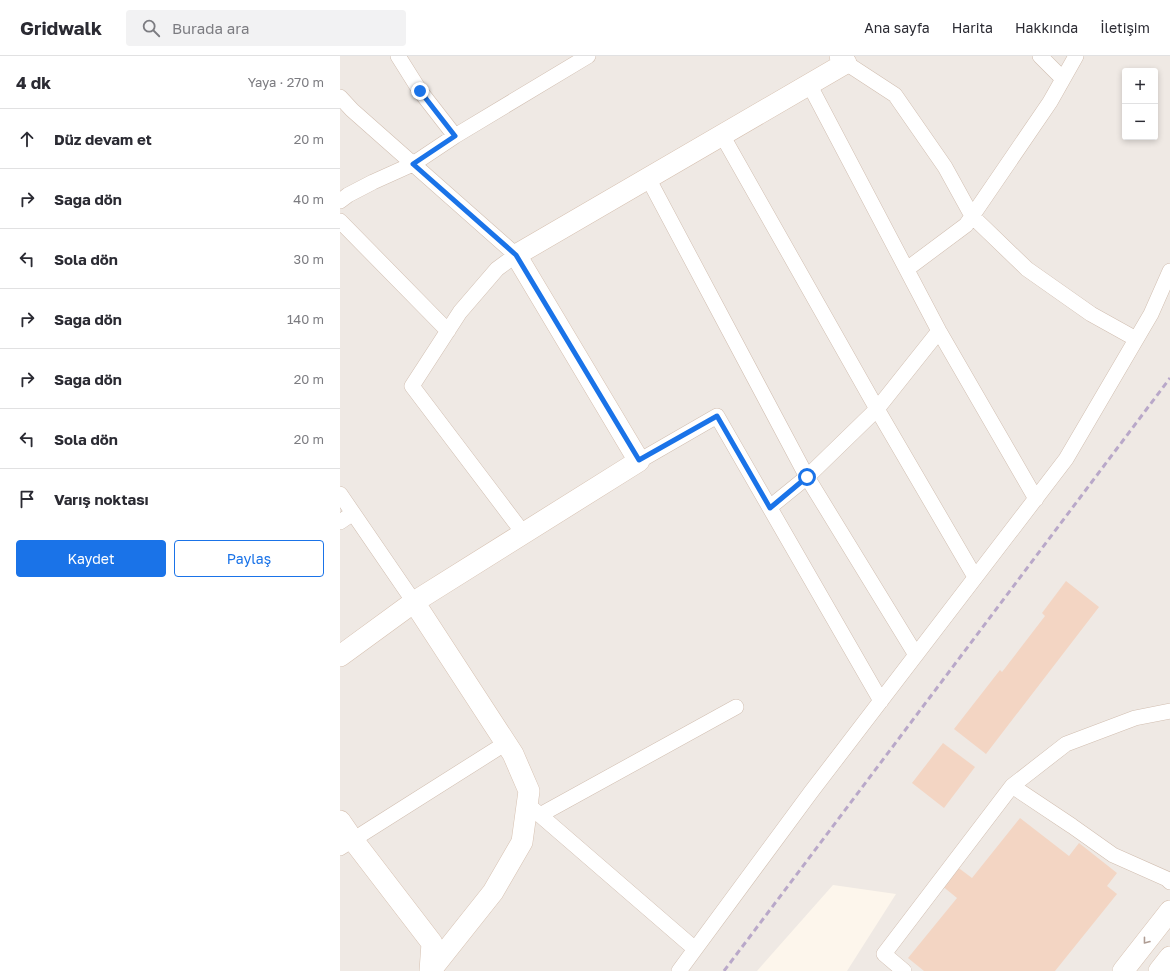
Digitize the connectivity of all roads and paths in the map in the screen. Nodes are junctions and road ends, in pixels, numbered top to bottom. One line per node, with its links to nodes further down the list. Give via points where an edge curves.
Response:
1 (398, 56): 10 (street, via 420,91)
2 (588, 56): 10 (street)
3 (1040, 56): 6 (street)
4 (1076, 56): 6 (street)
5 (843, 59): 7 (street); 14 (street, via 895,95 945,167)
6 (1063, 79): 14 (street)
7 (809, 84): 9 (street); 17 (street)
8 (340, 97): 11 (street)
9 (722, 135): 12 (street); 22 (street)
10 (455, 136): 11 (street)
11 (413, 164): 13 (street, via 373,182); 16 (street)
12 (648, 178): 16 (street); 24 (street)
13 (340, 201)
14 (972, 216): 17 (street, via 966,225); 21 (street, via 1027,269 1091,314)
15 (340, 221): 19 (street)
16 (516, 255): 19 (street, via 497,269 460,312); 23 (street)
17 (906, 269): 20 (street)
18 (1170, 271): 21 (street, via 1151,314)
19 (448, 331): 30 (street, via 412,386)
20 (939, 331): 22 (street); 26 (street)
21 (1136, 339): 26 (street, via 1066,459)
22 (877, 409): 24 (street); 31 (street)
23 (639, 460): 27 (street, via 717,416); 30 (street)
24 (807, 477): 27 (street); 33 (street)
25 (340, 494): 28 (street)
26 (1036, 499): 31 (street)
27 (770, 508): 35 (street)
28 (353, 513): 29 (street); 32 (street)
29 (340, 522)
30 (524, 534): 32 (street)
31 (975, 578): 33 (street)
32 (414, 602): 34 (street); 38 (street)
33 (916, 655): 35 (street)
34 (340, 656)
35 (881, 701): 45 (street)
36 (736, 707): 40 (street)
37 (1170, 711): 39 (street, via 1135,718 1066,744)
38 (506, 743): 40 (street, via 529,791); 42 (street)
39 (1012, 786): 43 (street, via 1113,855); 49 (street, via 884,954)
40 (534, 810): 45 (street); 47 (street, via 522,842 493,892)
41 (340, 821): 42 (street)
42 (347, 844): 47 (street, via 432,943)
43 (1170, 882)
44 (1170, 911): 50 (street, one-way to 50)
45 (695, 949): 48 (street)
46 (1170, 957): 51 (street)
47 (430, 970)
48 (679, 971)
49 (904, 971)
50 (1123, 971)
51 (1159, 971)

